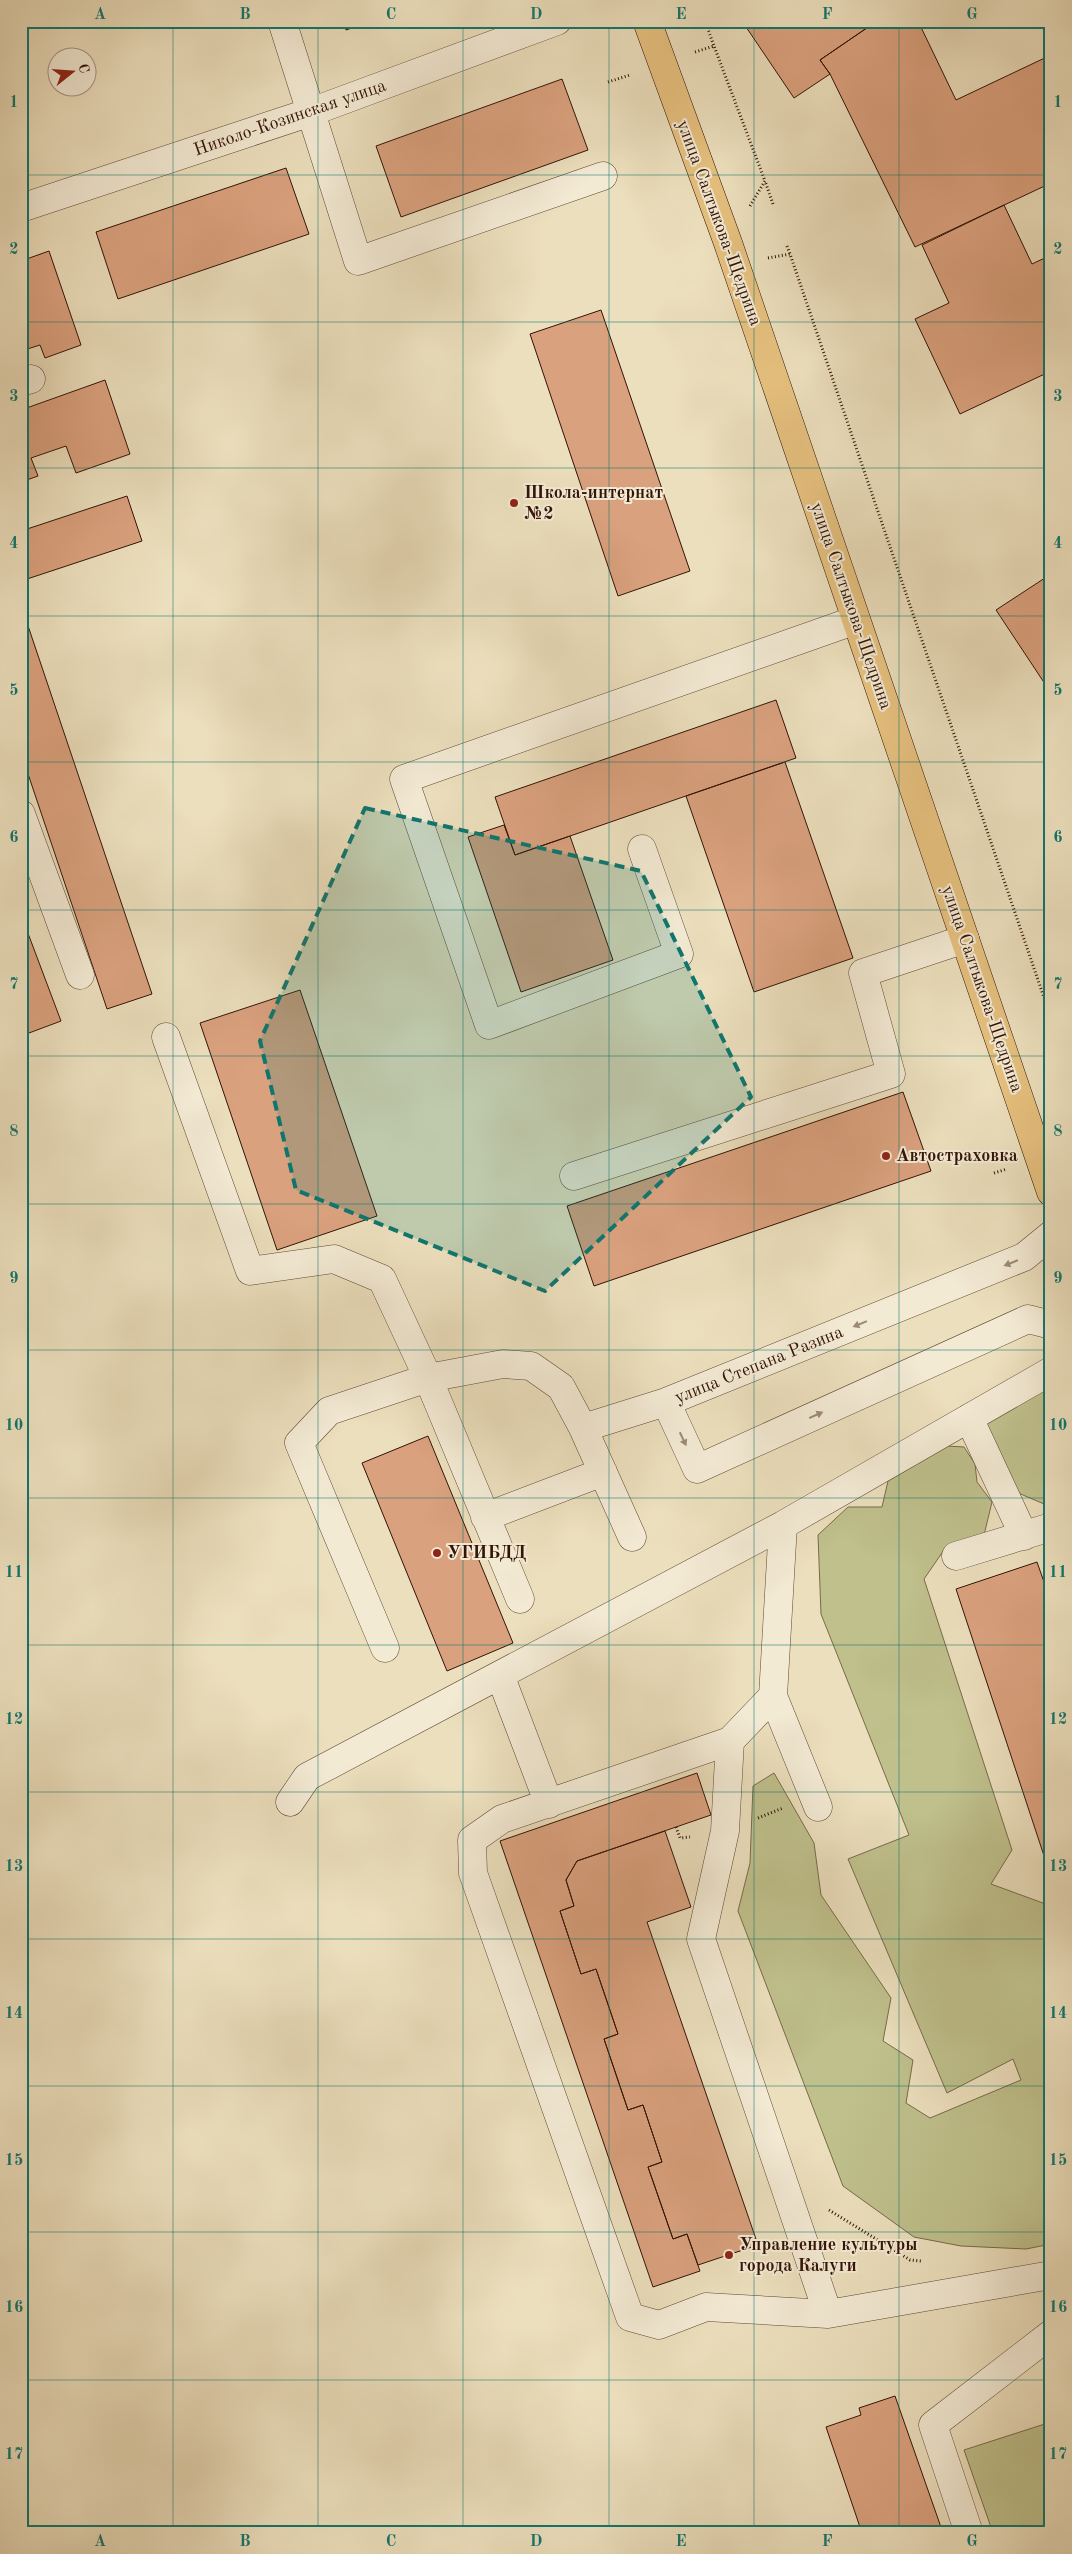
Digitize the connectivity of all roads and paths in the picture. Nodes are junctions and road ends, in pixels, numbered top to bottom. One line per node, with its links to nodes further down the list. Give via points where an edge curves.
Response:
1 (282, 21): 6 (street)
2 (557, 21): 6 (street, Николо-Козинская улица)
3 (647, 21): 14 (main road, улица Салтыкова-Щедрина, via 728,243)
4 (705, 21): 5 (path)
5 (714, 46)
6 (311, 112): 7 (street, via 358,261); 9 (street, Николо-Козинская улица)
7 (602, 176)
8 (773, 204): 10 (path, via 765,181 750,207)
9 (21, 208)
10 (753, 215)
11 (787, 246): 13 (path)
12 (765, 250): 13 (path, via 768,259)
13 (790, 254): 19 (path)
14 (856, 620): 16 (street, via 404,779 489,1025 679,954); 17 (main road, улица Салтыкова-Щедрина)
15 (21, 814): 18 (street)
16 (642, 849)
17 (965, 939): 21 (street, via 863,973 892,1074); 22 (main road, улица Салтыкова-Щедрина)
18 (80, 975)
19 (1051, 1018)
20 (166, 1037): 26 (street, via 250,1271 334,1258 382,1280)
21 (574, 1176)
22 (1051, 1192)
23 (1051, 1235): 27 (street, улица Степана Разина, one-way to 27, via 1024,1258)
24 (1051, 1325): 27 (street, улица Степана Разина, one-way to 24, via 697,1469 1028,1319)
25 (1051, 1371): 28 (street)
26 (428, 1378): 29 (street, via 503,1364 531,1366 561,1387); 31 (street); 38 (street, via 329,1410 299,1443)
27 (666, 1402): 29 (street)
28 (968, 1418): 32 (street); 34 (street)
29 (583, 1428): 30 (street)
30 (603, 1472): 31 (street); 35 (street)
31 (486, 1517): 37 (street)
32 (783, 1525): 39 (street); 40 (street)
33 (1051, 1527): 34 (street)
34 (1024, 1536): 36 (street)
35 (632, 1537)
36 (956, 1556)
37 (520, 1599)
38 (386, 1648)
39 (500, 1676): 43 (street, via 307,1778); 44 (street)
40 (773, 1696): 41 (street); 42 (street)
41 (730, 1741): 44 (street); 46 (street)
42 (816, 1801): 46 (path)
43 (290, 1802)
44 (550, 1804): 51 (street, via 502,1820 472,1840 473,1873 630,2317 660,2325 706,2307)
45 (676, 1827): 47 (path)
46 (725, 1831): 51 (street, via 701,1939)
47 (680, 1838)
48 (824, 2205): 49 (path, via 910,2260)
49 (930, 2263)
50 (1051, 2275): 51 (street)
51 (828, 2314)
52 (1051, 2334): 53 (street, via 933,2425)
53 (970, 2533)

